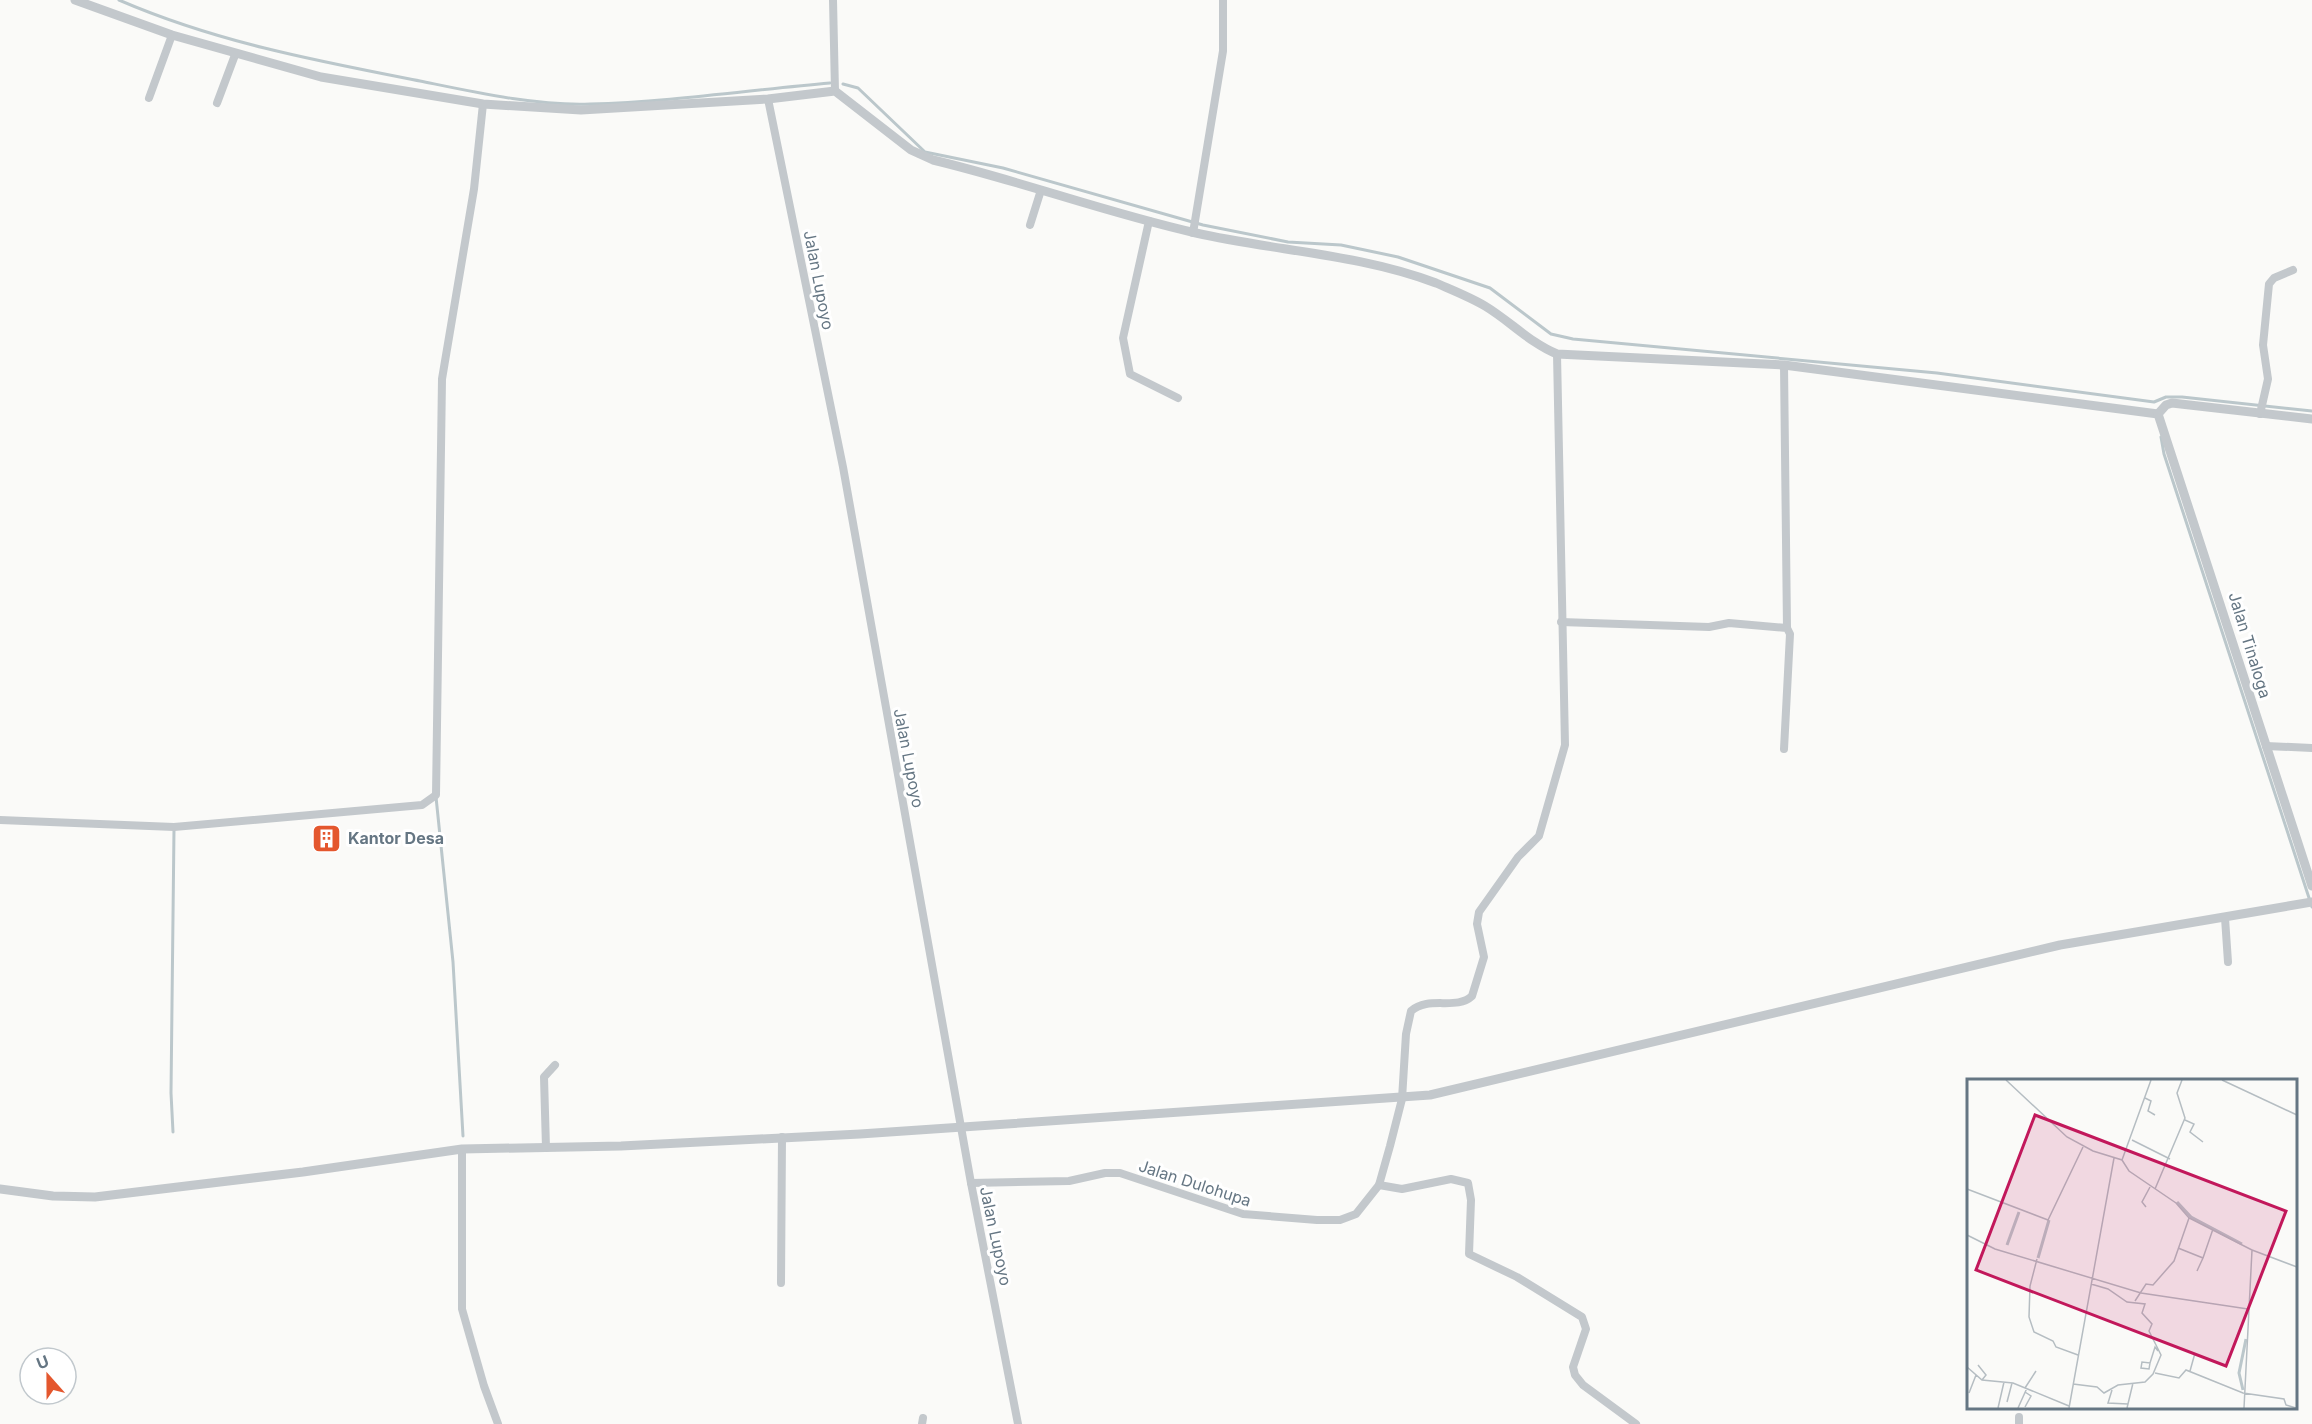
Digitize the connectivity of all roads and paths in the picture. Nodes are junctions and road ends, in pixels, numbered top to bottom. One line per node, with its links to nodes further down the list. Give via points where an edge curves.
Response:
1 (75, 0): 4 (street)
2 (832, 0): 6 (street)
3 (1223, 0): 14 (street, via 1223,51)
4 (172, 35): 5 (street); 7 (street)
5 (236, 55): 9 (street); 10 (street, via 351,83)
6 (836, 91): 8 (street); 11 (street, via 923,156)
7 (149, 98)
8 (770, 98): 10 (street, via 581,110); 34 (street, Jalan Lupoyo)
9 (217, 103)
10 (483, 104): 27 (street, via 474,189 442,379 435,795 422,805 174,827)
11 (1040, 195): 12 (street); 13 (street)
12 (1030, 225)
13 (1148, 226): 14 (street); 18 (street, via 1123,338 1127,365 1134,377)
14 (1194, 226): 16 (street, via 1292,252 1372,263 1438,284 1486,307 1536,344)
15 (2293, 270): 19 (street, via 2269,284 2263,345 2268,379)
16 (1557, 354): 17 (street); 22 (street)
17 (1784, 365): 20 (street); 23 (street)
18 (1178, 398)
19 (2262, 408): 20 (street, via 2172,404); 21 (street)
20 (2161, 411): 24 (street, Jalan Tinaloga)
21 (2312, 419)
22 (1561, 622): 23 (street, via 1709,627 1728,623); 33 (street, Jalan Dulohupa, via 1565,745 1549,792 1544,825 1479,912 1477,924 1484,957 1472,996 1460,1001 1424,1003 1411,1011)
23 (1787, 628): 26 (street, via 1790,634)
24 (2266, 746): 25 (street); 28 (street, Jalan Tinaloga)
25 (2312, 748)
26 (1784, 749)
27 (0, 820)
28 (2312, 886)
29 (2307, 903): 30 (street)
30 (2225, 918): 31 (street); 33 (street, via 2060,945 1486,1084)
31 (2228, 962)
32 (555, 1065): 36 (street, via 544,1077)
33 (1402, 1099): 34 (street); 39 (street, Jalan Dulohupa)
34 (967, 1128): 35 (street); 38 (street, Jalan Lupoyo)
35 (782, 1137): 36 (street); 41 (street)
36 (546, 1148): 37 (street)
37 (462, 1149): 40 (street, via 94,1197); 42 (street, via 462,1309)
38 (971, 1183): 39 (street, Jalan Dulohupa, via 1069,1181 1120,1173 1243,1214 1317,1220 1340,1220 1356,1214); 43 (street, Jalan Lupoyo)
39 (1379, 1185): 44 (street, via 1402,1188 1451,1179 1468,1183 1472,1200 1469,1254 1517,1277 1582,1317 1586,1329 1573,1367 1575,1375)
40 (0, 1189)
41 (781, 1283)
42 (498, 1424)
43 (1018, 1424)
44 (1636, 1424)

